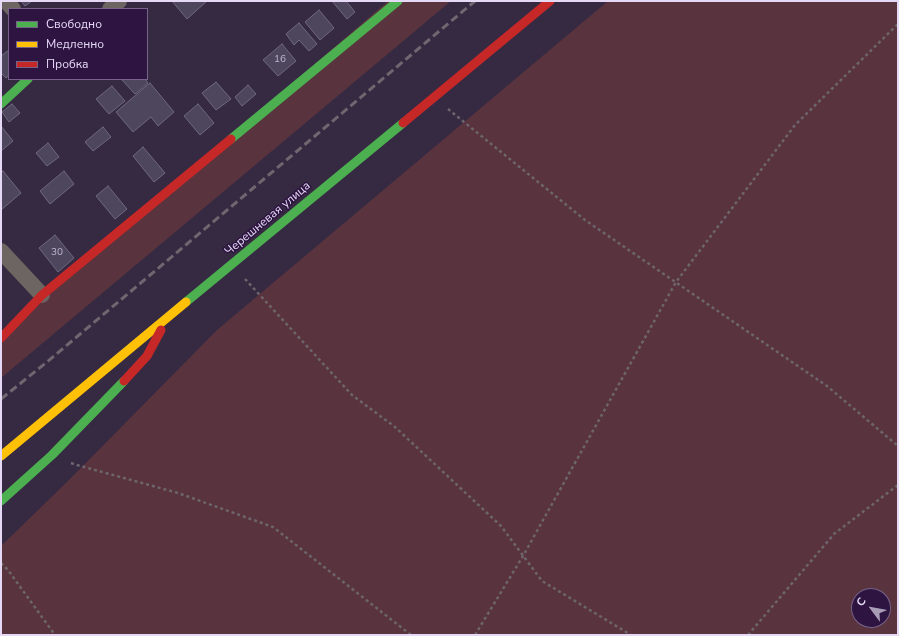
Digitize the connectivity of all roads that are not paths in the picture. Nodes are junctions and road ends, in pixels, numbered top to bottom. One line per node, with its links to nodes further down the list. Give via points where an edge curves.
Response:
1 (119, 1): 4 (street)
2 (398, 1): 8 (main road)
3 (550, 1): 9 (main road, Черешневая улица)
4 (111, 8)
5 (27, 80): 6 (main road)
6 (1, 104)
7 (1, 250): 8 (street)
8 (42, 295): 10 (main road)
9 (169, 317): 11 (main road, Черешневая улица); 12 (main road, via 147,356 52,455)
10 (1, 338)
11 (1, 456)
12 (1, 501)

